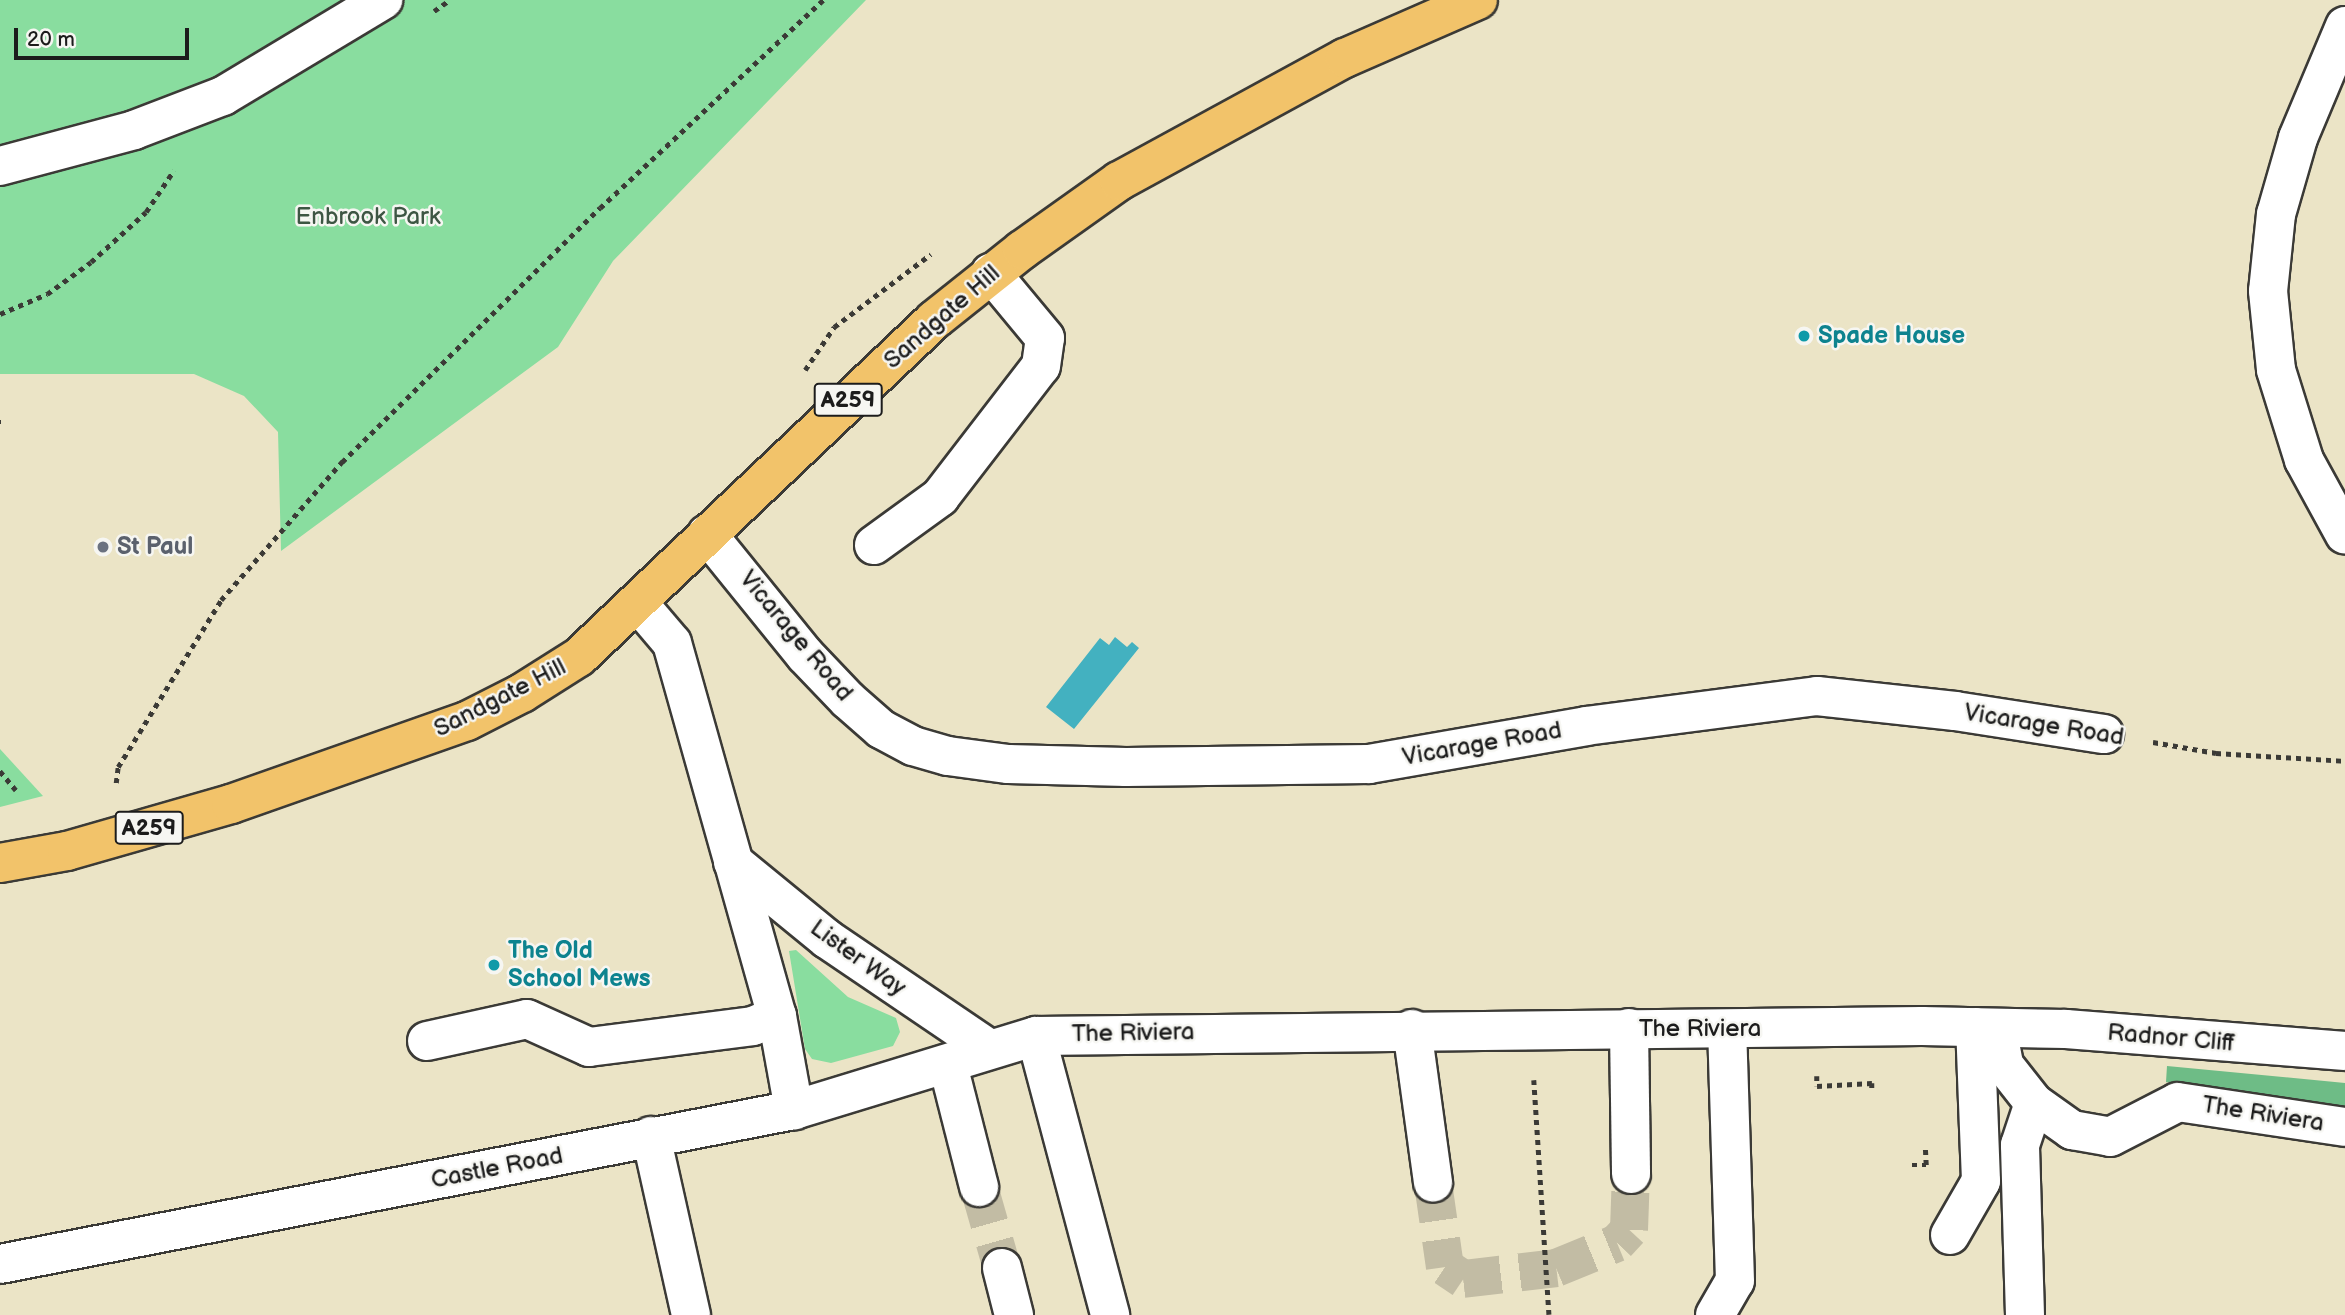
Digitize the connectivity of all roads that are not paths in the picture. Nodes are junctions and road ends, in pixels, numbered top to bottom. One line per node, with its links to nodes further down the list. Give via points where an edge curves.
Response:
1 (383, 0): 4 (street, via 223,96 134,130)
2 (1478, 0): 5 (highway, Sandgate Hill / A259, via 1345,58 1119,181)
3 (2345, 26): 7 (street, via 2298,138 2276,214 2268,291 2277,370 2304,460)
4 (0, 166)
5 (991, 273): 6 (highway, Sandgate Hill / A259, via 934,320); 8 (street, via 1045,338 1041,366 940,497)
6 (707, 534): 9 (highway, Sandgate Hill / A259); 10 (street, Vicarage Road, via 848,700 902,740 948,756 1008,764 1126,767 1369,764 1586,726 1817,696)
7 (2345, 535)
8 (874, 545)
9 (638, 603): 11 (street, via 672,643); 12 (highway, Sandgate Hill / A259, via 579,657 467,721 231,804 67,851)
10 (2104, 734)
11 (733, 862): 13 (street); 20 (street, Lister Way, via 827,939)
12 (0, 863)
13 (777, 1016): 19 (street, via 753,1026 589,1047 527,1019); 24 (street)
14 (1629, 1028): 16 (street, The Riviera); 17 (street, The Riviera); 27 (street)
15 (1986, 1028): 17 (street, The Riviera); 21 (street, Radnor Cliff, via 2066,1029); 23 (street, The Riviera, via 2004,1065); 30 (street, via 1981,1181)
16 (1412, 1029): 18 (street, The Riviera); 28 (street)
17 (1727, 1029): 36 (street, via 1735,1281)
18 (1036, 1036): 20 (street, The Riviera); 35 (street)
19 (427, 1041)
20 (988, 1048): 22 (street, Castle Road)
21 (2345, 1051)
22 (948, 1065): 24 (street, Castle Road); 29 (street)
23 (2034, 1103): 25 (street, The Riviera, via 2072,1130 2110,1137 2178,1102); 37 (street, via 2020,1145)
24 (794, 1110): 26 (street, Castle Road)
25 (2345, 1128)
26 (651, 1136): 31 (street, Castle Road); 33 (street)
27 (1631, 1174)
28 (1433, 1183)
29 (979, 1187)
30 (1950, 1235)
31 (0, 1264)
32 (1002, 1268): 34 (street)
33 (691, 1315)
34 (1014, 1315)
35 (1110, 1315)
36 (1715, 1315)
37 (2025, 1315)

